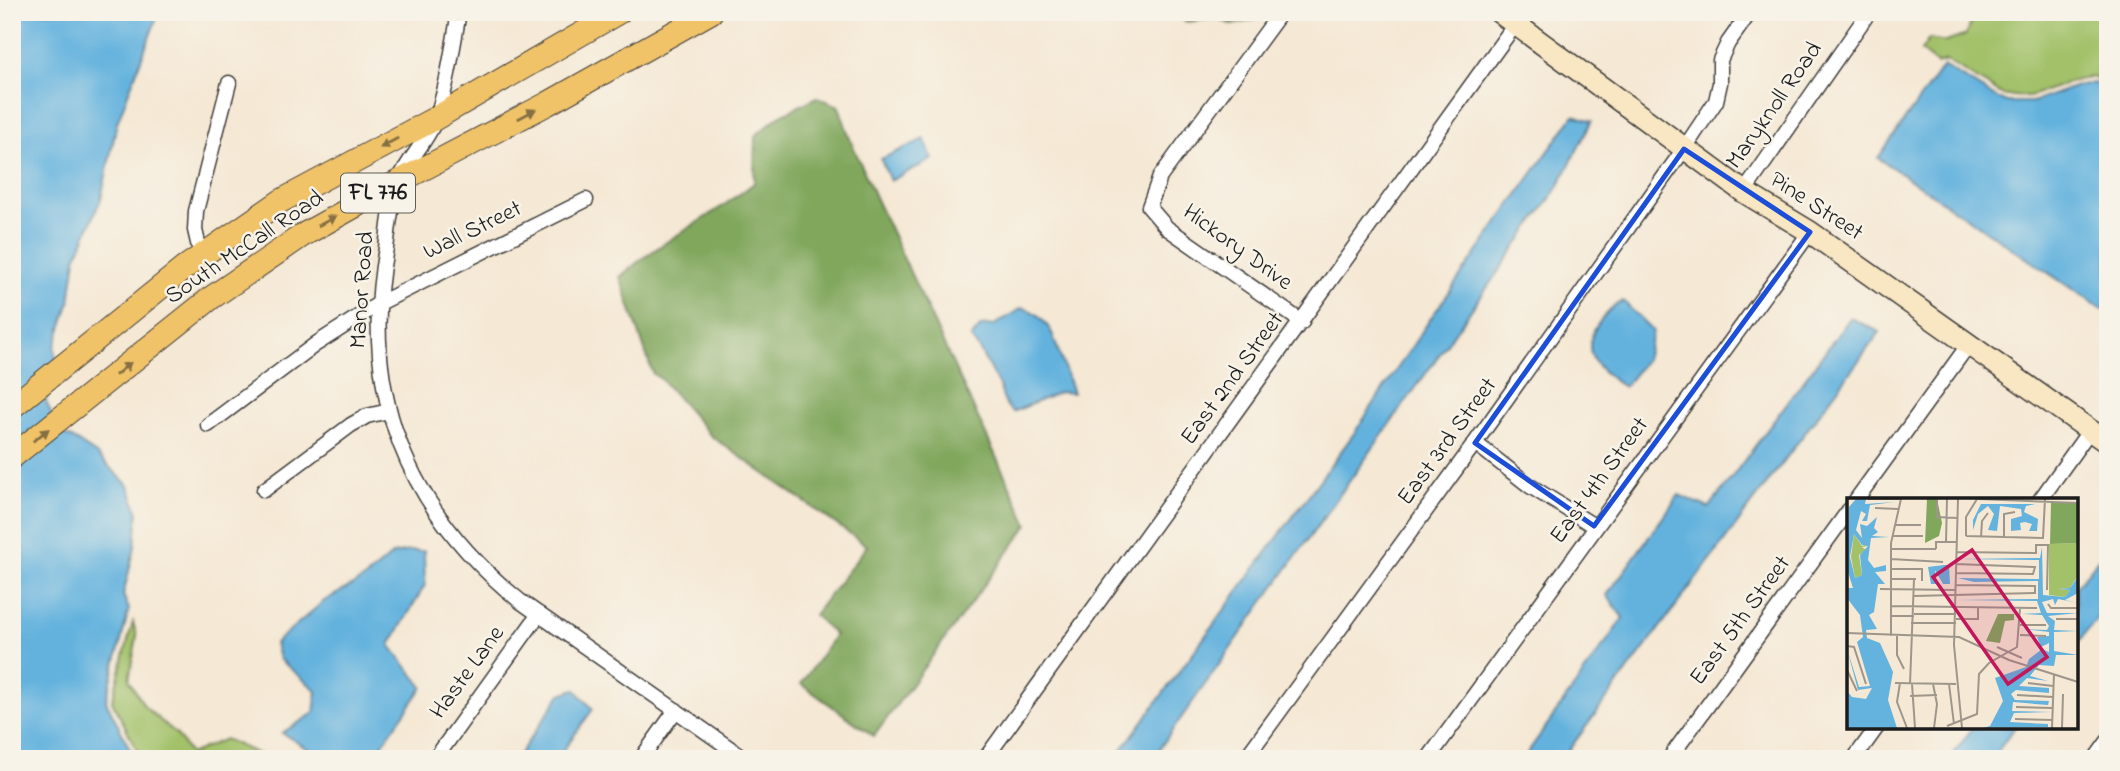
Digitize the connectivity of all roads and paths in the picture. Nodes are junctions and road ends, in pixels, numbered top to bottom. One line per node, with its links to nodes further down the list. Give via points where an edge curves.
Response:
1 (459, 12): 10 (street, Manor Road)
2 (619, 12): 10 (main road, South McCall Road / FL 776)
3 (711, 12): 8 (main road, South McCall Road / FL 776)
4 (1281, 12): 18 (street, Hickory Drive, via 1160,177 1149,207 1167,228)
5 (1750, 12): 11 (street, East 3rd Street, via 1720,60 1716,101)
6 (1868, 12): 13 (street, Maryknoll Road)
7 (1512, 16): 11 (main road, Pine Street); 18 (street, East 2nd Street)
8 (688, 20): 12 (main road, South McCall Road / FL 776, one-way to 8, via 547,104)
9 (229, 83): 16 (street, via 195,211)
10 (436, 118): 12 (street, Manor Road); 16 (main road, South McCall Road / FL 776, one-way to 16, via 281,201)
11 (1684, 149): 13 (main road, Pine Street); 24 (street, East 3rd Street)
12 (398, 182): 17 (street, Manor Road); 26 (main road, South McCall Road / FL 776, one-way to 12, via 224,289 303,235)
13 (1744, 192): 15 (main road, Pine Street)
14 (586, 200): 17 (street, Wall Street)
15 (1810, 232): 19 (main road, Pine Street); 31 (street, East 4th Street)
16 (201, 256): 20 (main road, South McCall Road / FL 776)
17 (380, 303): 21 (street, Manor Road, via 380,363); 22 (street, Wall Street, via 316,344)
18 (1302, 322): 39 (street, East 2nd Street)
19 (1969, 344): 23 (main road, Pine Street); 28 (street)
20 (12, 407)
21 (389, 411): 27 (street, via 351,425); 32 (street, Manor Road, via 411,470 438,517 492,578)
22 (208, 425)
23 (2090, 430): 25 (main road, Pine Street); 29 (street)
24 (1475, 443): 31 (street, via 1530,486); 40 (street, East 3rd Street)
25 (2108, 443)
26 (12, 457)
27 (264, 490)
28 (1857, 498)
29 (2041, 498)
30 (1847, 513): 42 (street, East 5th Street)
31 (1594, 526): 41 (street, East 4th Street)
32 (539, 614): 33 (street, Manor Road); 36 (street, Haste Lane)
33 (676, 710): 37 (street); 38 (street, Manor Road)
34 (1876, 729): 43 (street)
35 (2108, 741): 44 (street)
36 (435, 759)
37 (641, 759)
38 (745, 759)
39 (985, 759)
40 (1245, 759)
41 (1428, 759)
42 (1669, 759)
43 (1854, 759)
44 (2095, 759)

